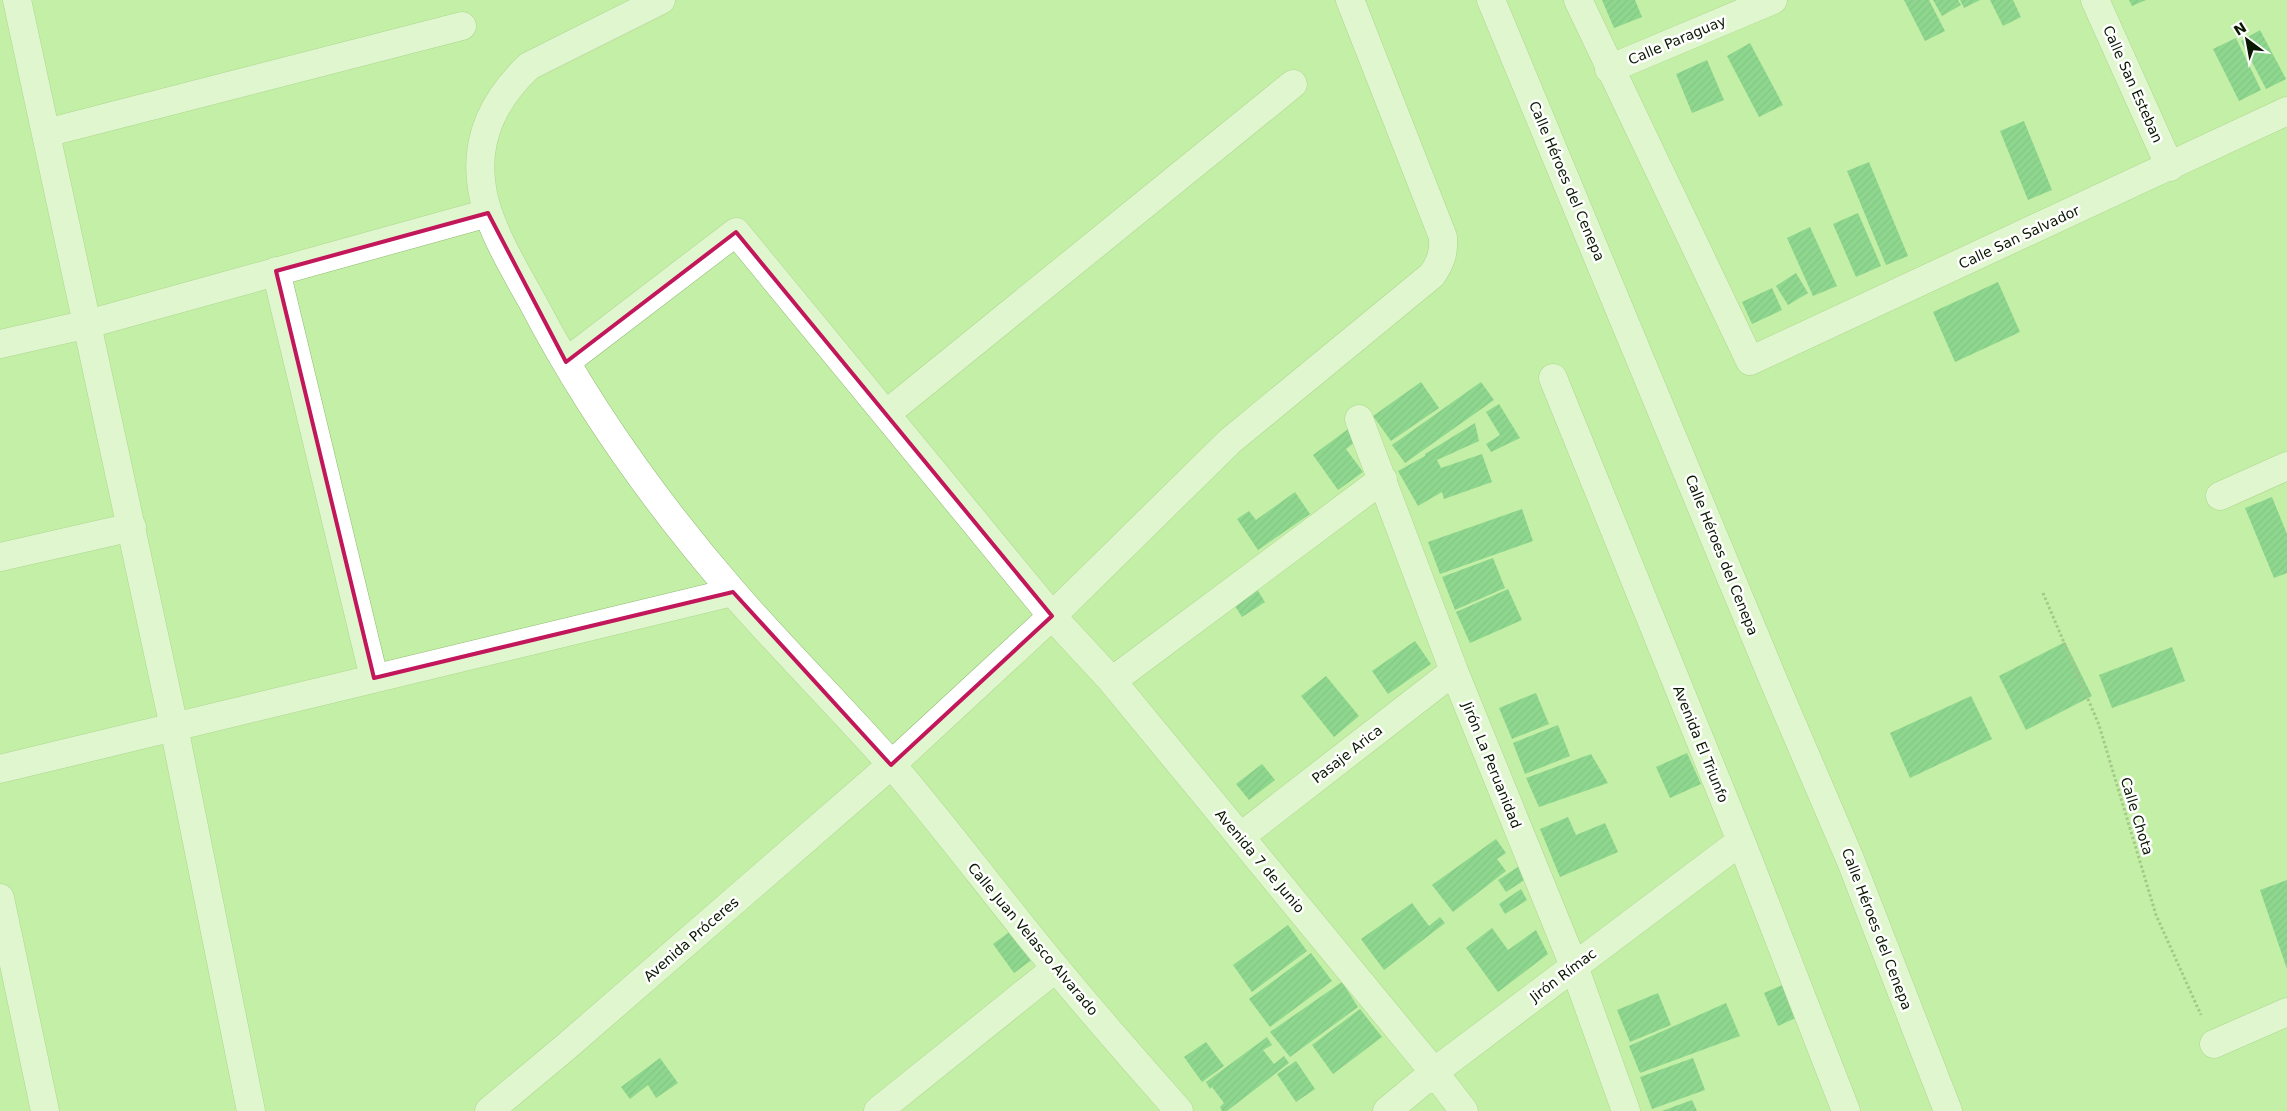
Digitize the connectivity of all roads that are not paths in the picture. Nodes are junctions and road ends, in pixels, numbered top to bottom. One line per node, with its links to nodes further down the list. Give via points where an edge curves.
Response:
1 (18, 0): 12 (street)
2 (661, 0): 14 (street, Calle Juan Velasco Alvarado, via 529,66 512,82 487,123 481,146 481,183)
3 (1350, 0): 28 (street, Avenida Próceres, via 1443,237 1440,264 1432,275 1230,441)
4 (1492, 0): 53 (street, Calle Héroes del Cenepa, via 1850,859)
5 (1578, 0): 9 (street)
6 (1773, 0): 9 (street, Calle Paraguay)
7 (2095, 0): 13 (street, Calle San Esteban)
8 (462, 26): 12 (street)
9 (1609, 69): 13 (street, Calle San Salvador, via 1750,361)
10 (1293, 84): 20 (street)
11 (2287, 111): 13 (street, Calle San Salvador)
12 (46, 133): 16 (street)
13 (2170, 167)
14 (488, 213): 15 (street); 18 (street, Calle Juan Velasco Alvarado, via 515,270)
15 (276, 271): 16 (street); 30 (street)
16 (88, 324): 17 (street); 25 (street)
17 (0, 344)
18 (566, 362): 20 (street, Avenida 7 de Junio, via 736,232); 27 (street, Calle Juan Velasco Alvarado, via 624,453 676,524)
19 (1553, 378): 36 (street, Avenida El Triunfo)
20 (886, 414): 28 (street, Avenida 7 de Junio)
21 (1359, 419): 23 (street, Jirón La Peruanidad)
22 (2287, 466): 24 (street)
23 (1383, 479): 29 (street, Jirón La Peruanidad); 31 (street)
24 (2220, 496)
25 (132, 528): 26 (street); 32 (street)
26 (0, 557)
27 (733, 592): 30 (street); 33 (street, Calle Juan Velasco Alvarado)
28 (1052, 616): 31 (street, Avenida 7 de Junio); 33 (street, Avenida Próceres)
29 (1454, 671): 35 (street, Pasaje Arica); 38 (street, Jirón La Peruanidad)
30 (374, 678): 32 (street)
31 (1112, 681): 35 (street, Avenida 7 de Junio)
32 (174, 727): 34 (street); 45 (street)
33 (891, 765): 40 (street, Calle Juan Velasco Alvarado); 46 (street, Avenida Próceres)
34 (0, 769)
35 (1240, 837): 43 (street, Avenida 7 de Junio)
36 (1741, 841): 38 (street, Jirón Rímac); 52 (street, Avenida El Triunfo)
37 (0, 898): 39 (street)
38 (1574, 966): 43 (street, Jirón Rímac); 51 (street, Jirón La Peruanidad)
39 (7, 968): 44 (street)
40 (1056, 968): 47 (street); 48 (street, Calle Juan Velasco Alvarado)
41 (2287, 1012): 42 (street)
42 (2214, 1044)
43 (1434, 1072): 49 (street, Jirón Rímac); 50 (street, Avenida 7 de Junio)
44 (45, 1111)
45 (251, 1111)
46 (489, 1111)
47 (878, 1111)
48 (1179, 1111)
49 (1387, 1111)
50 (1464, 1111)
51 (1626, 1111)
52 (1846, 1111)
53 (1948, 1111)

